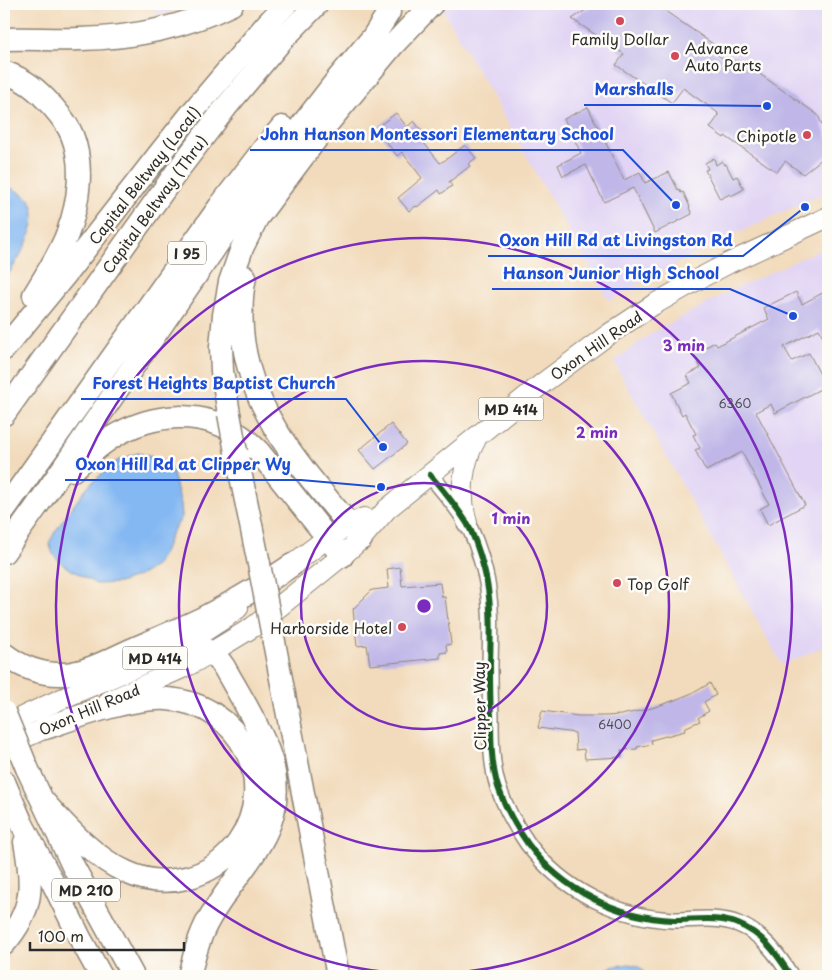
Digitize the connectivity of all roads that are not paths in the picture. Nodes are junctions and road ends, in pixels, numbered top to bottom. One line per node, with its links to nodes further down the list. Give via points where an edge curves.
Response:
1 (232, 4): 6 (highway, via 172,26 132,35 90,39)
2 (286, 4): 10 (highway, Capital Beltway (Local), via 189,117)
3 (317, 4): 11 (highway, Capital Beltway (Thru), via 282,40 178,170)
4 (432, 4): 8 (highway, via 381,59)
5 (393, 8): 14 (highway, I 95, via 278,156); 15 (highway, I 95, via 355,45 266,146)
6 (4, 39)
7 (4, 72): 10 (highway, via 28,83 58,113 71,134 79,176 77,205 68,233)
8 (292, 171): 17 (highway, via 263,223 251,253 243,284 243,344 256,394 275,430 295,460); 36 (highway, bridge, via 257,218 230,282 221,346 222,371)
9 (828, 217): 12 (main road, Oxon Hill Road / MD 414, via 729,263 653,305 585,351)
10 (4, 348)
11 (4, 414)
12 (478, 435): 13 (main road, Oxon Hill Road / MD 414); 16 (main road, via 469,454 464,477 462,498)
13 (430, 474): 16 (street, Clipper Way); 17 (main road, Oxon Hill Road / MD 414)
14 (36, 506): 18 (highway, via 91,452 111,438 154,420 175,416 196,418 217,423 245,439); 19 (highway, I 95)
15 (4, 510)
16 (467, 523): 37 (street, Clipper Way, via 485,570 489,599 491,732 498,787 510,815 529,845 574,889 608,906 656,919 722,920 738,924 765,941)
17 (355, 532): 18 (main road, Oxon Hill Road / MD 414); 20 (main road, Oxon Hill Road / MD 414)
18 (328, 538): 20 (highway); 21 (main road, Oxon Hill Road / MD 414)
19 (4, 552)
20 (342, 556): 23 (main road, Oxon Hill Road / MD 414, via 273,612)
21 (292, 565): 22 (main road, Oxon Hill Road / MD 414, via 231,614); 24 (highway, via 200,619 90,668 65,674 47,673 25,667)
22 (170, 652): 23 (highway, via 204,648); 26 (main road, Oxon Hill Road / MD 414)
23 (212, 652): 27 (main road, Oxon Hill Road / MD 414, via 178,671); 35 (highway, via 224,667 258,729 268,752 276,789 267,832 207,921)
24 (4, 654)
25 (4, 712): 30 (highway, MD 210, bridge)
26 (4, 726)
27 (46, 728): 28 (main road, Oxon Hill Road / MD 414); 30 (highway, via 143,701 166,699 185,702 224,720 236,734 248,752 256,793 245,833 232,852 215,867 174,881 148,880 104,860)
28 (4, 747)
29 (4, 782): 31 (highway, MD 210)
30 (43, 801): 34 (highway, MD 210, via 73,866)
31 (22, 824): 32 (highway, via 30,880 29,897 25,913); 33 (highway, MD 210)
32 (4, 944)
33 (101, 976)
34 (133, 976)
35 (188, 976)
36 (338, 976)
37 (791, 976)

